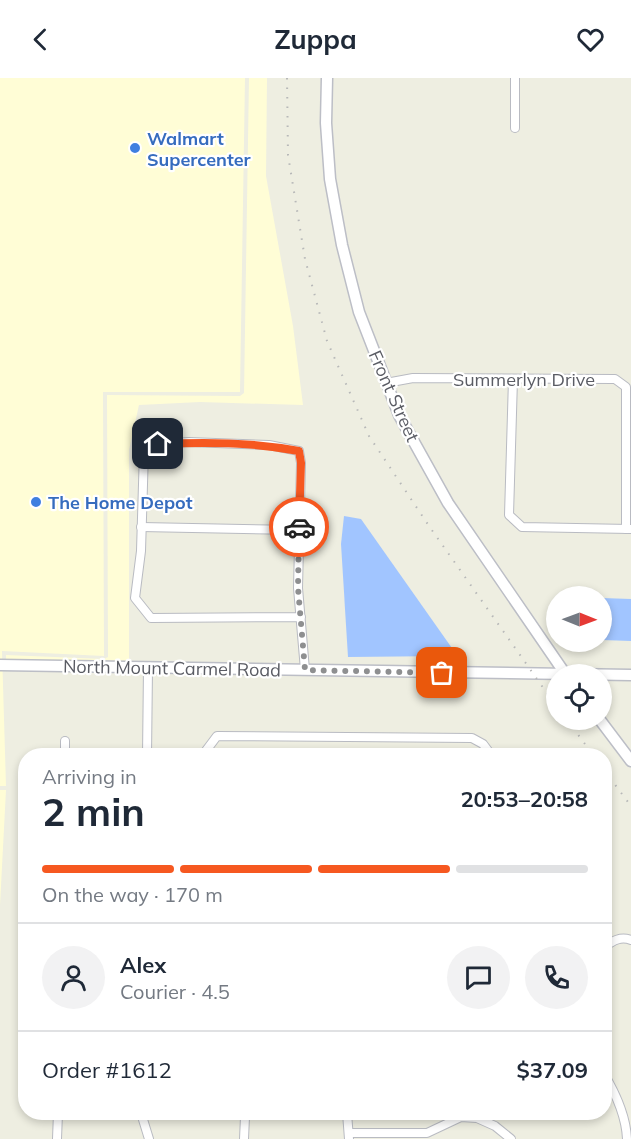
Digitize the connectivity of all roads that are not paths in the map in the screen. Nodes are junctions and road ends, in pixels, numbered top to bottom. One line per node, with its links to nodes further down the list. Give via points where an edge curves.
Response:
1 (515, 78): 3 (street)
2 (329, 79): 5 (street, Front Street, via 326,123 330,179 342,245 359,312)
3 (515, 128)
4 (513, 379): 5 (street, Summerlyn Drive, via 413,378); 7 (street, Summerlyn Drive, via 615,379 626,387); 7 (street, via 509,515 522,527)
5 (386, 383): 10 (street, Front Street, via 399,415 448,503)
6 (141, 527): 8 (street); 8 (street, via 144,451 158,444 189,442 269,445 299,451); 9 (street, via 135,598 151,618)
7 (629, 529)
8 (299, 530): 9 (street)
9 (301, 618): 13 (street)
10 (558, 664)
11 (0, 665): 12 (street, North Mount Carmel Road)
12 (148, 668): 13 (street, North Mount Carmel Road); 20 (street)
13 (305, 670): 14 (street, North Mount Carmel Road)
14 (546, 674)
15 (612, 675): 16 (street, North Mount Carmel Road)
16 (631, 675)
17 (608, 730): 23 (street)
18 (65, 741): 19 (street)
19 (65, 748)
20 (147, 748)
21 (208, 748): 22 (street, via 217,736 472,738)
22 (486, 748)
23 (631, 761)
24 (631, 940): 25 (street)
25 (612, 942)
26 (612, 1087): 33 (street)
27 (58, 1120): 35 (street)
28 (143, 1120): 36 (street)
29 (245, 1120): 37 (street)
30 (348, 1120): 34 (street)
31 (454, 1120): 34 (street, via 426,1133)
32 (482, 1120): 38 (street)
33 (628, 1133)
34 (349, 1136)
35 (57, 1139)
36 (148, 1139)
37 (244, 1139)
38 (511, 1139)

